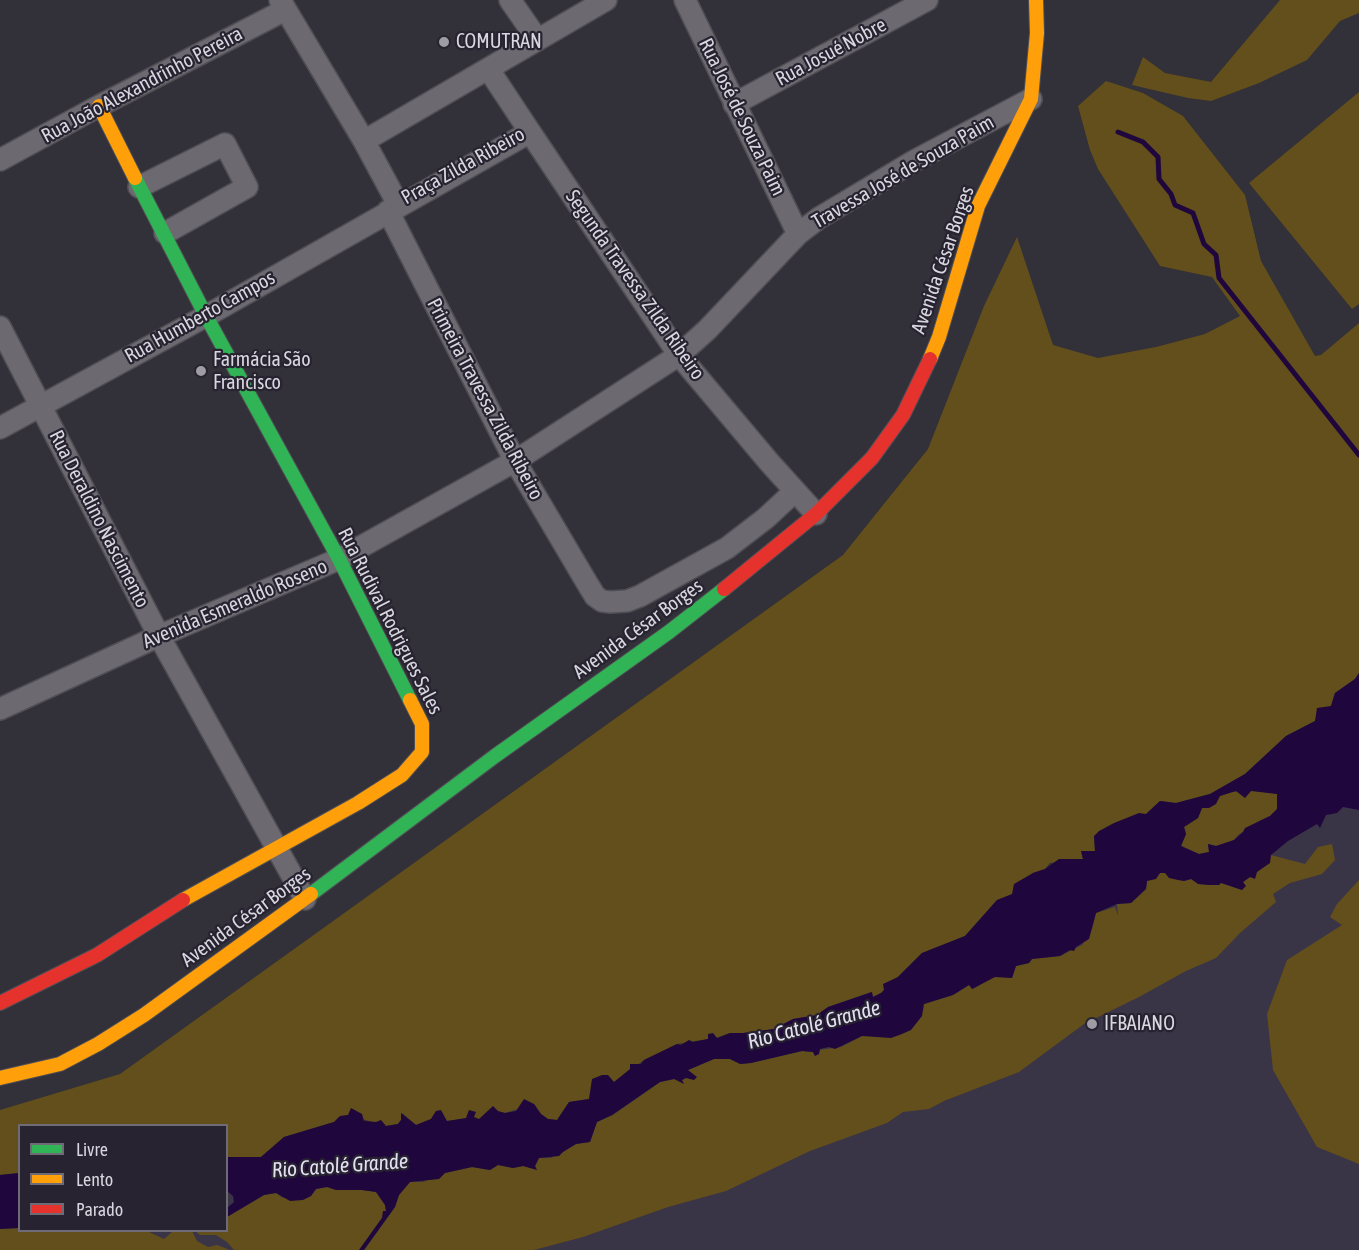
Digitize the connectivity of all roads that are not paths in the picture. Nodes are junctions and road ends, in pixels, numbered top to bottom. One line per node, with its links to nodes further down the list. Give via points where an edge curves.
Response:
1 (510, 0): 7 (street)
2 (606, 0): 7 (street)
3 (686, 0): 10 (street, Rua José de Souza Paim)
4 (927, 0): 10 (street, Rua Josué Nobre)
5 (1036, 0): 9 (street, Avenida César Borges)
6 (282, 5): 11 (street, Rua João Alexandrinho Pereira); 13 (street)
7 (537, 39): 8 (street)
8 (489, 70): 12 (street, Praça Zilda Ribeiro); 13 (street)
9 (1031, 99): 18 (street, Travessa José de Souza Paim, via 914,160); 26 (street, Avenida César Borges, via 978,206 939,337 903,415 872,458)
10 (734, 104): 18 (street, Rua José de Souza Paim)
11 (99, 106): 14 (street, Rua João Alexandrinho Pereira); 15 (street, Rua Rudival Rodrigues Sales)
12 (530, 132): 16 (street, Praça Zilda Ribeiro); 21 (street, Segunda Travessa Zilda Ribeiro)
13 (364, 141): 16 (street, Praça Zilda Ribeiro)
14 (0, 160)
15 (139, 187): 17 (street, Rua Rudival Rodrigues Sales); 17 (street, via 225,144 248,187)
16 (394, 208): 19 (street, Rua Humberto Campos); 24 (street, Primeira Travessa Zilda Ribeiro)
17 (165, 233): 19 (street, Rua Rudival Rodrigues Sales)
18 (798, 234): 21 (street, Travessa José de Souza Paim)
19 (206, 316): 22 (street, Rua Humberto Campos); 27 (street, Rua Rudival Rodrigues Sales)
20 (0, 327): 22 (street, Rua Deraldino Nascimento)
21 (679, 355): 24 (street, Avenida Esmeraldo Roseno); 25 (street, Segunda Travessa Zilda Ribeiro)
22 (41, 405): 23 (street, Rua Humberto Campos); 28 (street, Rua Deraldino Nascimento)
23 (0, 428)
24 (515, 461): 25 (street, Primeira Travessa Zilda Ribeiro, via 595,596 610,602 640,596 727,548); 27 (street, Avenida Esmeraldo Roseno)
25 (795, 491): 26 (street, Segunda Travessa Zilda Ribeiro)
26 (816, 514): 31 (street, Avenida César Borges, via 669,632)
27 (339, 559): 28 (street, Avenida Esmeraldo Roseno); 30 (street, Rua Rudival Rodrigues Sales, via 422,724 422,752 402,775)
28 (159, 636): 29 (street, Avenida Esmeraldo Roseno); 30 (street, Rua Deraldino Nascimento)
29 (0, 709)
30 (277, 847): 31 (street, Rua Deraldino Nascimento); 32 (street, Rua Rudival Rodrigues Sales, via 97,955)
31 (305, 899): 33 (street, Avenida César Borges, via 98,1044 60,1064)
32 (0, 1003)
33 (0, 1078)

